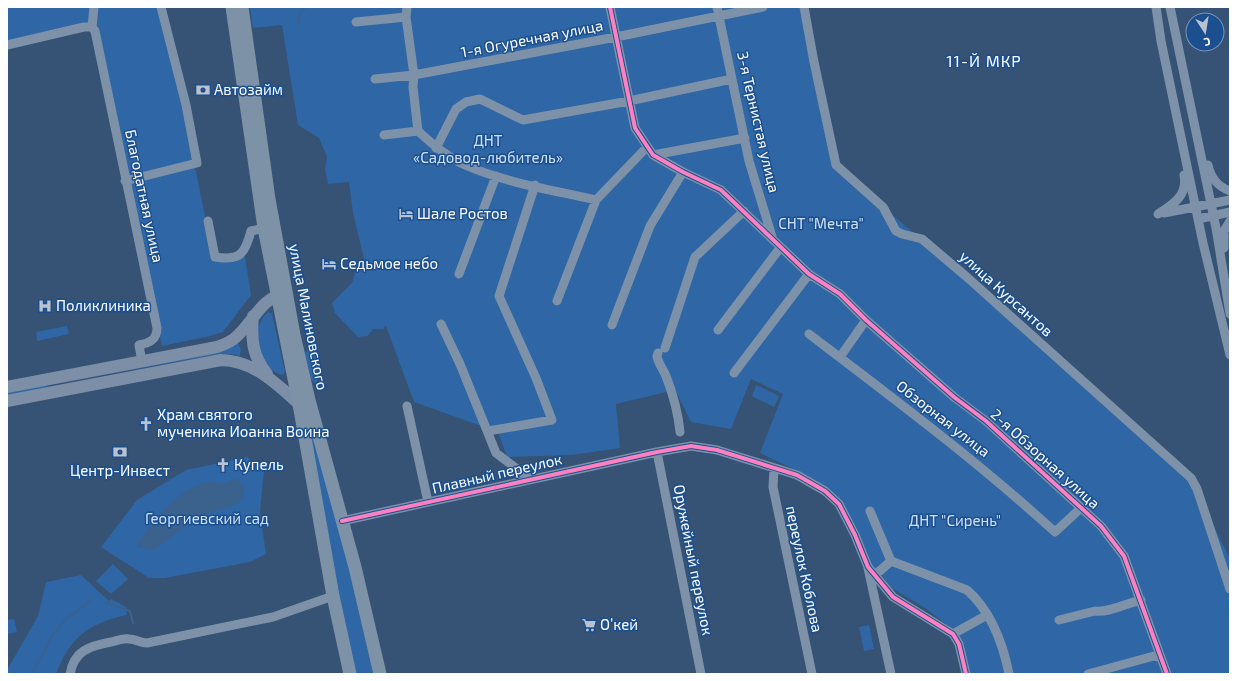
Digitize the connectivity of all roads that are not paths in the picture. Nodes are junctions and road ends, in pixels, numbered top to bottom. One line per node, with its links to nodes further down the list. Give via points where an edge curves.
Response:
1 (94, 7): 14 (street, Благодатная улица)
2 (161, 7): 33 (street, via 186,105 197,163)
3 (232, 7): 46 (highway, улица Малиновского)
4 (242, 7): 51 (highway, улица Малиновского)
5 (407, 7): 12 (street)
6 (610, 7): 15 (street)
7 (763, 7): 11 (street, 1-я Огуречная улица)
8 (804, 7): 87 (street, улица Курсантов, via 836,165 883,207 896,231 922,239 1191,478)
9 (1156, 7): 16 (street)
10 (1170, 7): 22 (street)
11 (718, 12): 15 (street, 1-я Огуречная улица); 20 (street, 3-я Тернистая улица)
12 (406, 17): 13 (street); 18 (street)
13 (356, 22)
14 (92, 27): 17 (street); 33 (street, Благодатная улица, via 98,39)
15 (616, 37): 18 (street, 1-я Огуречная улица); 21 (street)
16 (1161, 41): 22 (street, via 1169,57 1180,107); 27 (street)
17 (7, 45)
18 (414, 75): 19 (street, 1-я Огуречная улица); 23 (street)
19 (375, 79)
20 (732, 79): 21 (street); 26 (street, 3-я Тернистая улица)
21 (629, 101): 28 (street, via 635,128); 29 (street, via 523,120 480,99 466,102 456,109)
22 (1191, 107): 25 (street)
23 (418, 131): 24 (street); 29 (street)
24 (384, 135)
25 (1197, 137): 35 (street, via 1204,147 1212,178); 38 (street)
26 (745, 138): 30 (street); 47 (street, 3-я Тернистая улица, via 749,161)
27 (1182, 142): 39 (street); 39 (street, via 1180,156 1185,186 1176,202 1158,214)
28 (647, 147): 30 (street); 36 (street)
29 (436, 148): 32 (street, via 465,165)
30 (653, 155): 31 (street, 2-я Обзорная улица)
31 (682, 172): 40 (street, 2-я Обзорная улица, via 721,190); 57 (street, via 650,226)
32 (496, 176): 34 (street); 48 (street)
33 (125, 181): 63 (street, Благодатная улица, via 156,328 156,334 149,343 139,345)
34 (535, 186): 36 (street); 75 (street, via 499,296 552,420)
35 (1230, 191)
36 (596, 200): 52 (street)
37 (1230, 200): 38 (street)
38 (1210, 204): 39 (street); 42 (street)
39 (1196, 207): 43 (street)
40 (744, 211): 47 (street, 2-я Обзорная улица); 76 (street, via 695,257 662,350 656,356 678,412)
41 (1230, 212): 42 (street)
42 (1213, 216): 43 (street); 50 (street)
43 (1198, 219): 61 (street)
44 (1230, 221): 50 (street, via 1223,239 1228,279)
45 (208, 222): 46 (street, via 215,257 227,259 236,257 247,247 250,231)
46 (264, 228): 51 (highway, улица Малиновского)
47 (777, 245): 49 (street, 2-я Обзорная улица); 58 (street)
48 (459, 274)
49 (809, 274): 55 (street, 2-я Обзорная улица, via 840,294); 65 (street)
50 (1225, 285): 53 (street)
51 (281, 294): 54 (main road, via 262,306); 73 (highway, улица Малиновского); 83 (highway, улица Малиновского)
52 (557, 301)
53 (1230, 314)
54 (253, 316): 60 (main road); 67 (main road, via 253,349 256,359)
55 (866, 320): 62 (street); 81 (street, 2-я Обзорная улица, via 954,397 986,421)
56 (441, 324): 75 (street)
57 (612, 325)
58 (718, 330)
59 (809, 334): 62 (street, Обзорная улица)
60 (236, 338): 63 (main road, via 217,347); 64 (main road, via 245,349)
61 (1230, 355)
62 (840, 357): 81 (street, Обзорная улица, via 958,447 1055,532)
63 (142, 362): 66 (main road)
64 (240, 362): 67 (main road); 70 (main road, via 208,361)
65 (734, 373)
66 (66, 376): 68 (main road); 70 (main road, via 63,383)
67 (270, 378): 73 (main road)
68 (48, 379): 69 (main road); 71 (main road, via 53,385)
69 (7, 387)
70 (68, 388): 71 (main road)
71 (50, 392): 72 (main road)
72 (7, 401)
73 (298, 404): 88 (highway, улица Малиновского)
74 (407, 406): 80 (street)
75 (488, 431): 79 (street, via 496,452)
76 (680, 432)
77 (657, 452): 78 (street, Плавный переулок, via 691,446 717,450); 79 (street, Плавный переулок); 97 (street, Оружейный переулок)
78 (774, 469): 85 (street, Плавный переулок, via 797,475 825,491 839,504); 98 (street, переулок Коблова, via 773,487)
79 (529, 478): 80 (street, Плавный переулок)
80 (428, 502): 83 (street, Плавный переулок)
81 (1081, 508): 89 (street, 2-я Обзорная улица, via 1101,526 1124,556)
82 (870, 512): 84 (street)
83 (342, 520): 96 (highway, улица Малиновского)
84 (892, 561): 86 (street); 90 (street, via 967,590 976,598)
85 (868, 567): 86 (street); 99 (street)
86 (875, 575): 92 (street, via 893,597)
87 (1230, 589)
88 (332, 596): 94 (street, via 273,617 155,642 140,643 128,639 101,644 82,650 73,661); 95 (highway, улица Малиновского)
89 (1141, 600): 91 (street); 93 (street, 2-я Обзорная улица)
90 (987, 615): 92 (street); 101 (street, via 999,638)
91 (1059, 620)
92 (953, 634): 100 (street, via 959,644)
93 (1161, 658): 102 (street, via 1154,656); 103 (street, 2-я Обзорная улица)
94 (70, 674)
95 (350, 674)
96 (380, 674)
97 (701, 674)
98 (812, 674)
99 (891, 674)
100 (966, 674)
101 (1009, 674)
102 (1088, 674)
103 (1166, 674)

